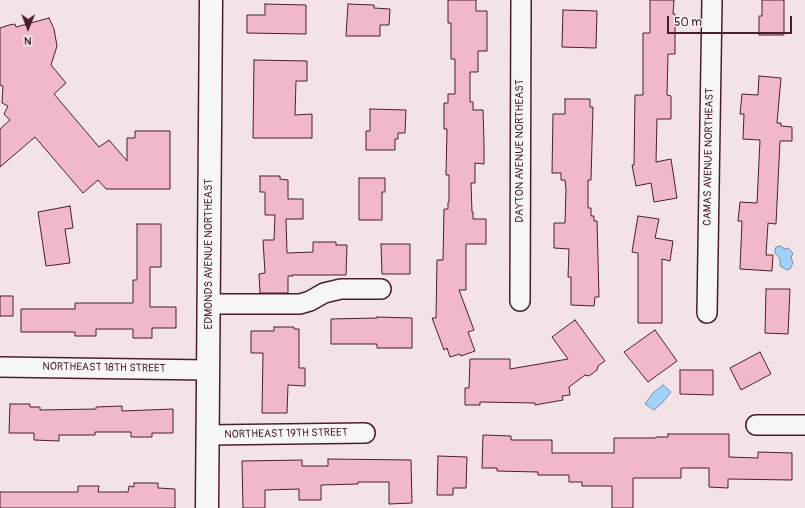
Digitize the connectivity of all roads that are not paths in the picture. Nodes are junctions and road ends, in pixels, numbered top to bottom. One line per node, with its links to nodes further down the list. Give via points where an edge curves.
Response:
1 (211, 0): 6 (street, EDMONDS AVENUE NORTHEAST)
2 (521, 0): 5 (street, DAYTON AVENUE NORTHEAST)
3 (712, 0): 7 (street, CAMAS AVENUE NORTHEAST)
4 (381, 289): 6 (street, via 341,289 324,293 300,304)
5 (520, 301)
6 (209, 304): 9 (street, EDMONDS AVENUE NORTHEAST)
7 (707, 313)
8 (0, 367): 9 (street, NORTHEAST 18TH STREET)
9 (208, 370): 13 (street, EDMONDS AVENUE NORTHEAST)
10 (756, 425): 11 (street)
11 (805, 425)
12 (365, 433): 13 (street, NORTHEAST 19TH STREET)
13 (208, 435): 14 (street, EDMONDS AVENUE NORTHEAST)
14 (207, 508)

